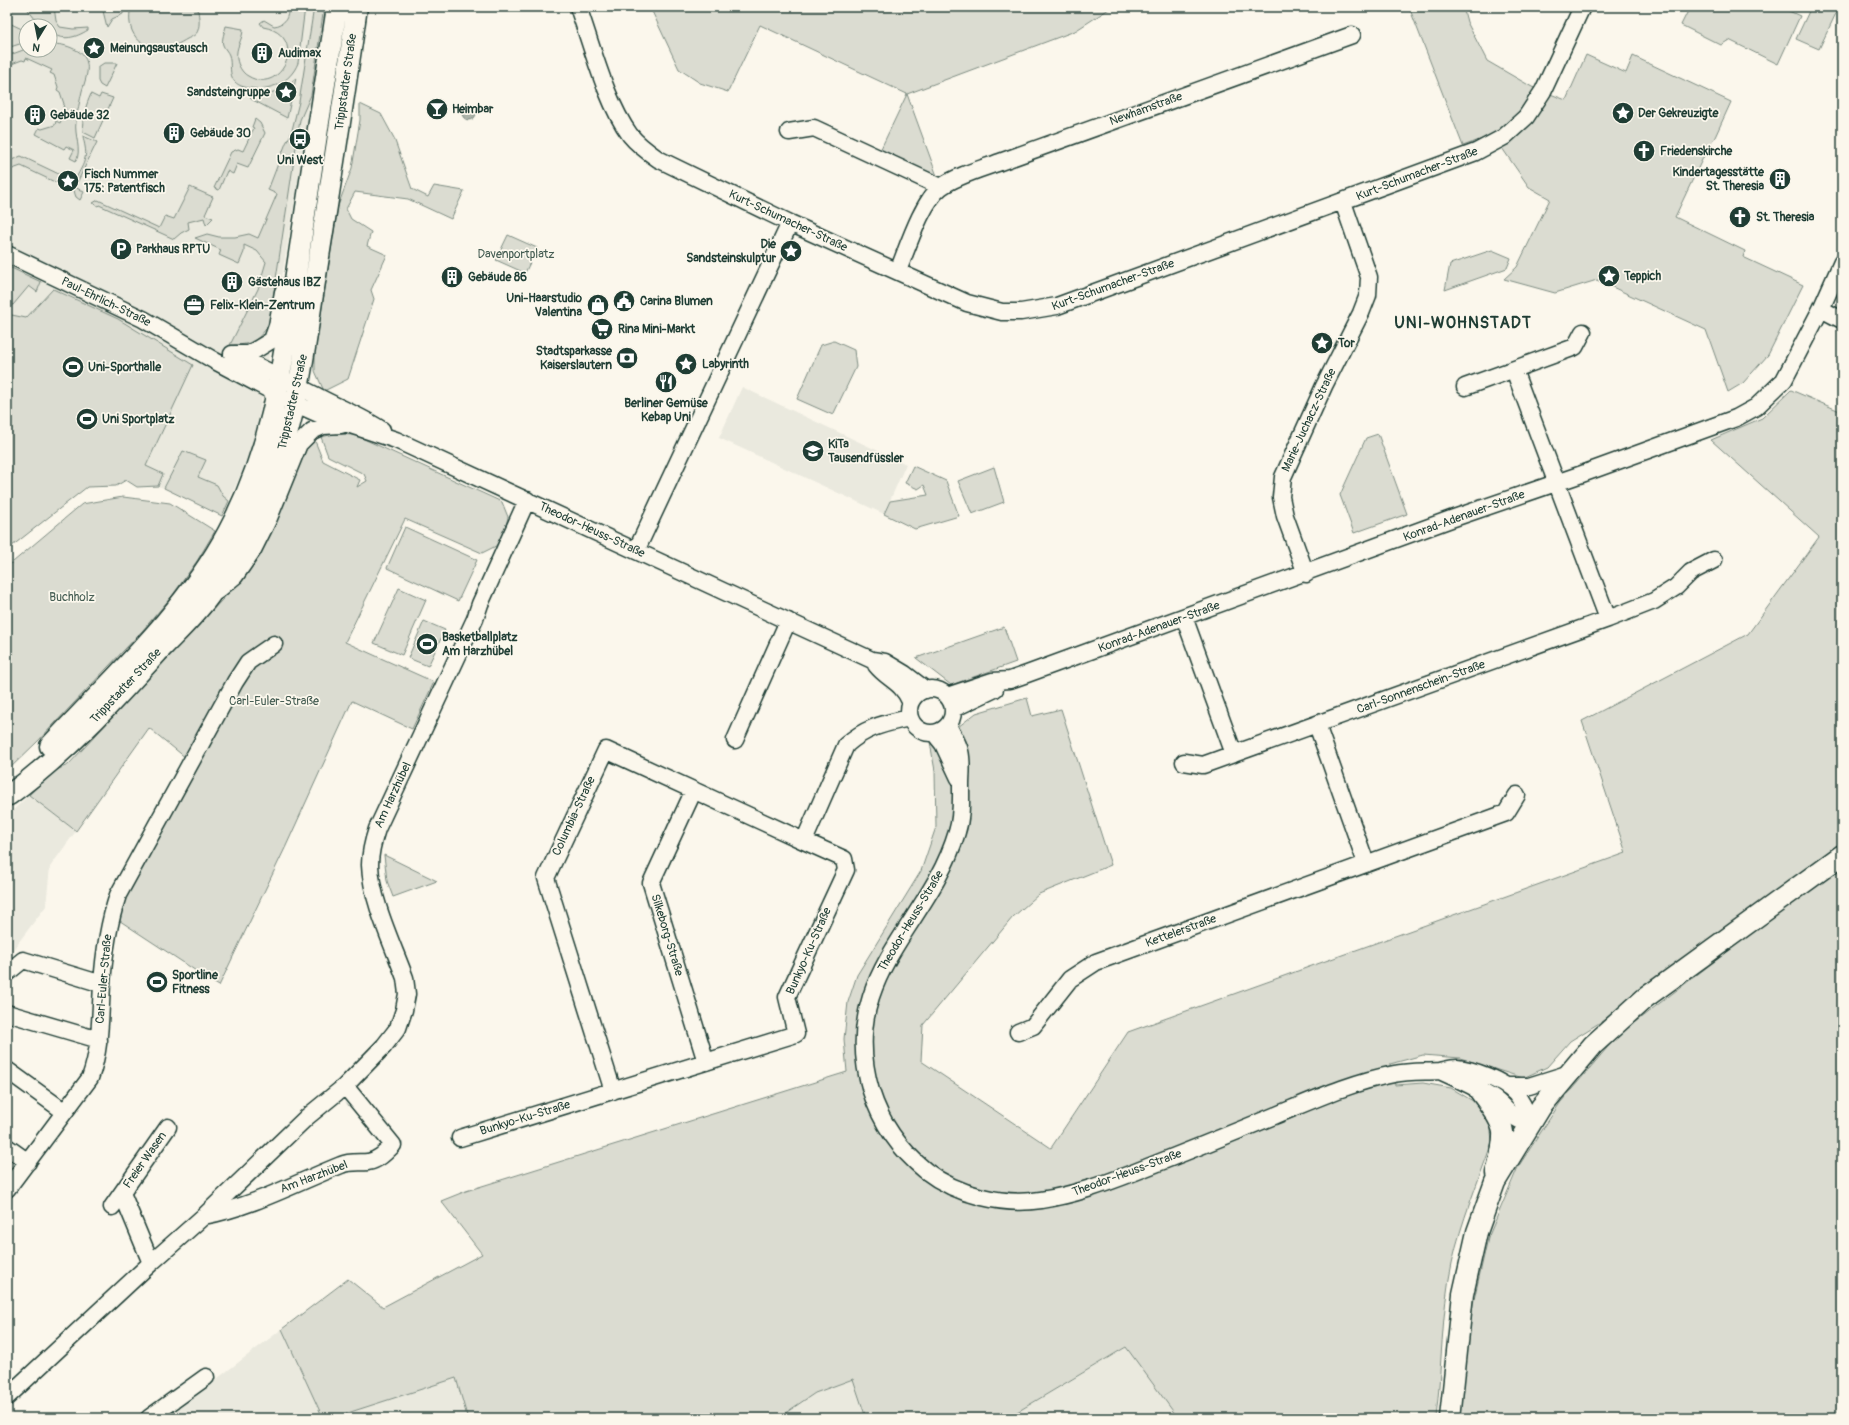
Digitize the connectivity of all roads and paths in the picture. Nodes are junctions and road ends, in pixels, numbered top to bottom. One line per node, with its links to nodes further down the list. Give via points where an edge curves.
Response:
1 (337, 7): 13 (main road, Trippstadter Straße)
2 (357, 7): 21 (main road, Trippstadter Straße, via 328,207)
3 (578, 7): 9 (street, Kurt-Schumacher-Straße, via 611,101 620,120 640,146 658,159)
4 (1582, 7): 8 (street, Kurt-Schumacher-Straße, via 1543,91 1526,117 1504,137 1476,152)
5 (1352, 34): 7 (street, Newhamstraße, via 1000,162)
6 (789, 132): 7 (street, via 814,128)
7 (941, 187): 12 (street, Newhamstraße, via 926,204)
8 (1343, 202): 12 (street, Kurt-Schumacher-Straße, via 1046,309 1021,312 986,309 967,303); 28 (street, Marie-Juchacz-Straße, via 1369,277 1368,289 1361,312 1283,477 1281,497 1285,516)
9 (790, 223): 12 (street, Kurt-Schumacher-Straße); 26 (street)
10 (7, 254): 17 (street, Paul-Ehrlich-Straße, via 117,306)
11 (1842, 262): 14 (street, Konrad-Adenauer-Straße)
12 (898, 271)
13 (296, 278): 18 (street, Paul-Ehrlich-Straße, via 283,292 272,340 249,354); 21 (main road, Trippstadter Straße)
14 (1821, 309): 15 (street); 24 (street, Konrad-Adenauer-Straße, via 1784,380 1756,407 1736,418)
15 (1842, 320)
16 (1583, 332): 19 (street, via 1576,347)
17 (204, 353): 18 (street, Paul-Ehrlich-Straße); 21 (street, Paul-Ehrlich-Straße)
18 (232, 354): 21 (street, Paul-Ehrlich-Straße)
19 (1514, 370): 20 (street); 24 (street)
20 (1465, 388)
21 (288, 390): 22 (street, Theodor-Heuss-Straße, via 323,416); 23 (street, Theodor-Heuss-Straße, via 366,420); 29 (main road, Trippstadter Straße, via 280,458 238,552); 48 (main road, Trippstadter Straße, via 269,431 257,470 245,497 228,532 195,585 101,694 26,772)
22 (349, 426): 23 (street, Theodor-Heuss-Straße); 29 (street, via 323,426 312,431 299,444 253,550 235,576)
23 (396, 440): 25 (street, Theodor-Heuss-Straße)
24 (1556, 483): 28 (street, Konrad-Adenauer-Straße); 31 (street)
25 (527, 500): 26 (street, Theodor-Heuss-Straße); 61 (street, Am Harzhübel, via 475,619 377,829 370,865 372,883 405,978 407,994 398,1028)
26 (636, 551): 32 (street, Theodor-Heuss-Straße)
27 (1714, 560): 31 (street, Carl-Sonnenschein-Straße, via 1691,572 1676,587 1654,601)
28 (1306, 574): 30 (street, Konrad-Adenauer-Straße)
29 (209, 596): 48 (main road, Trippstadter Straße, via 83,732)
30 (1184, 617): 37 (street, Konrad-Adenauer-Straße, via 1010,680 994,690); 43 (street)
31 (1608, 619): 40 (street, Carl-Sonnenschein-Straße)
32 (788, 621): 34 (street, Theodor-Heuss-Straße); 42 (street)
33 (274, 644): 53 (street, Carl-Euler-Straße, via 248,662 235,682 118,895 105,944)
34 (872, 660): 35 (street, Theodor-Heuss-Straße, via 885,662); 36 (street, Theodor-Heuss-Straße, via 880,670 901,686)
35 (926, 690): 36 (street); 37 (street, Theodor-Heuss-Straße, via 934,689)
36 (910, 701): 38 (street)
37 (950, 702): 39 (street, via 952,717)
38 (909, 718): 41 (street, via 914,727 924,733); 49 (street, via 879,725 859,734 846,745)
39 (948, 725): 41 (street); 45 (street, Theodor-Heuss-Straße, via 960,751)
40 (1317, 725): 43 (street, Carl-Sonnenschein-Straße); 51 (street)
41 (935, 734): 45 (street, Theodor-Heuss-Straße, via 943,744)
42 (735, 740)
43 (1234, 754): 44 (street, Carl-Sonnenschein-Straße, via 1204,766)
44 (1184, 762)
45 (961, 783): 59 (street, Theodor-Heuss-Straße, via 962,804 958,830 949,855 940,875 887,958 874,986 863,1044 867,1076 884,1123 898,1144 928,1172 957,1189 986,1198 1039,1201 1084,1191 1347,1086 1396,1073)
46 (694, 790): 49 (street, Columbia-Straße); 57 (street, Silkeborg-Straße, via 652,883); 64 (street, Columbia-Straße, via 606,750 546,878)
47 (1517, 795): 51 (street, Kettelerstraße, via 1506,813)
48 (8, 796)
49 (804, 841): 57 (street, Bunkyo-Ku-Straße, via 844,859 846,870 787,997 796,1034)
50 (1842, 855): 60 (main road, via 1645,998 1592,1045)
51 (1366, 863): 55 (street, Kettelerstraße, via 1096,962 1070,978 1032,1026)
52 (7, 973): 53 (street, via 23,960)
53 (102, 984): 56 (street, Carl-Euler-Straße)
54 (7, 1013): 56 (street)
55 (1018, 1032)
56 (99, 1040): 65 (street, Carl-Euler-Straße, via 90,1078)
57 (706, 1062): 64 (street, Bunkyo-Ku-Straße)
58 (7, 1070): 65 (street)
59 (1439, 1071): 62 (street, Theodor-Heuss-Straße, via 1457,1068 1479,1073); 63 (street, Theodor-Heuss-Straße)
60 (1567, 1074): 62 (street, via 1529,1086); 66 (main road)
61 (345, 1086): 75 (street, Am Harzhübel, via 307,1117); 75 (street, Am Harzhübel, via 393,1145 380,1157 370,1162 343,1164 224,1212)
62 (1507, 1086): 66 (street, Theodor-Heuss-Straße, via 1516,1094)
63 (1479, 1090): 66 (street, Theodor-Heuss-Straße, via 1494,1099 1511,1116 1522,1122); 71 (main road, via 1491,1106 1503,1132)
64 (613, 1091): 68 (street, Bunkyo-Ku-Straße)
65 (65, 1112): 70 (street, Carl-Euler-Straße)
66 (1531, 1123): 71 (main road)
67 (168, 1127): 73 (street, Freier Wasen)
68 (460, 1138)
69 (7, 1147): 70 (street)
70 (28, 1162): 72 (street, Carl-Euler-Straße)
71 (1495, 1182): 80 (main road, via 1476,1232 1462,1294)
72 (7, 1189)
73 (122, 1193): 74 (street, Freier Wasen); 76 (street, Freier Wasen)
74 (112, 1207)
75 (204, 1216): 76 (street, Am Harzhübel)
76 (151, 1263): 78 (street, Am Harzhübel)
77 (206, 1377): 79 (street)
78 (7, 1397)
79 (149, 1418)
80 (1450, 1418)

